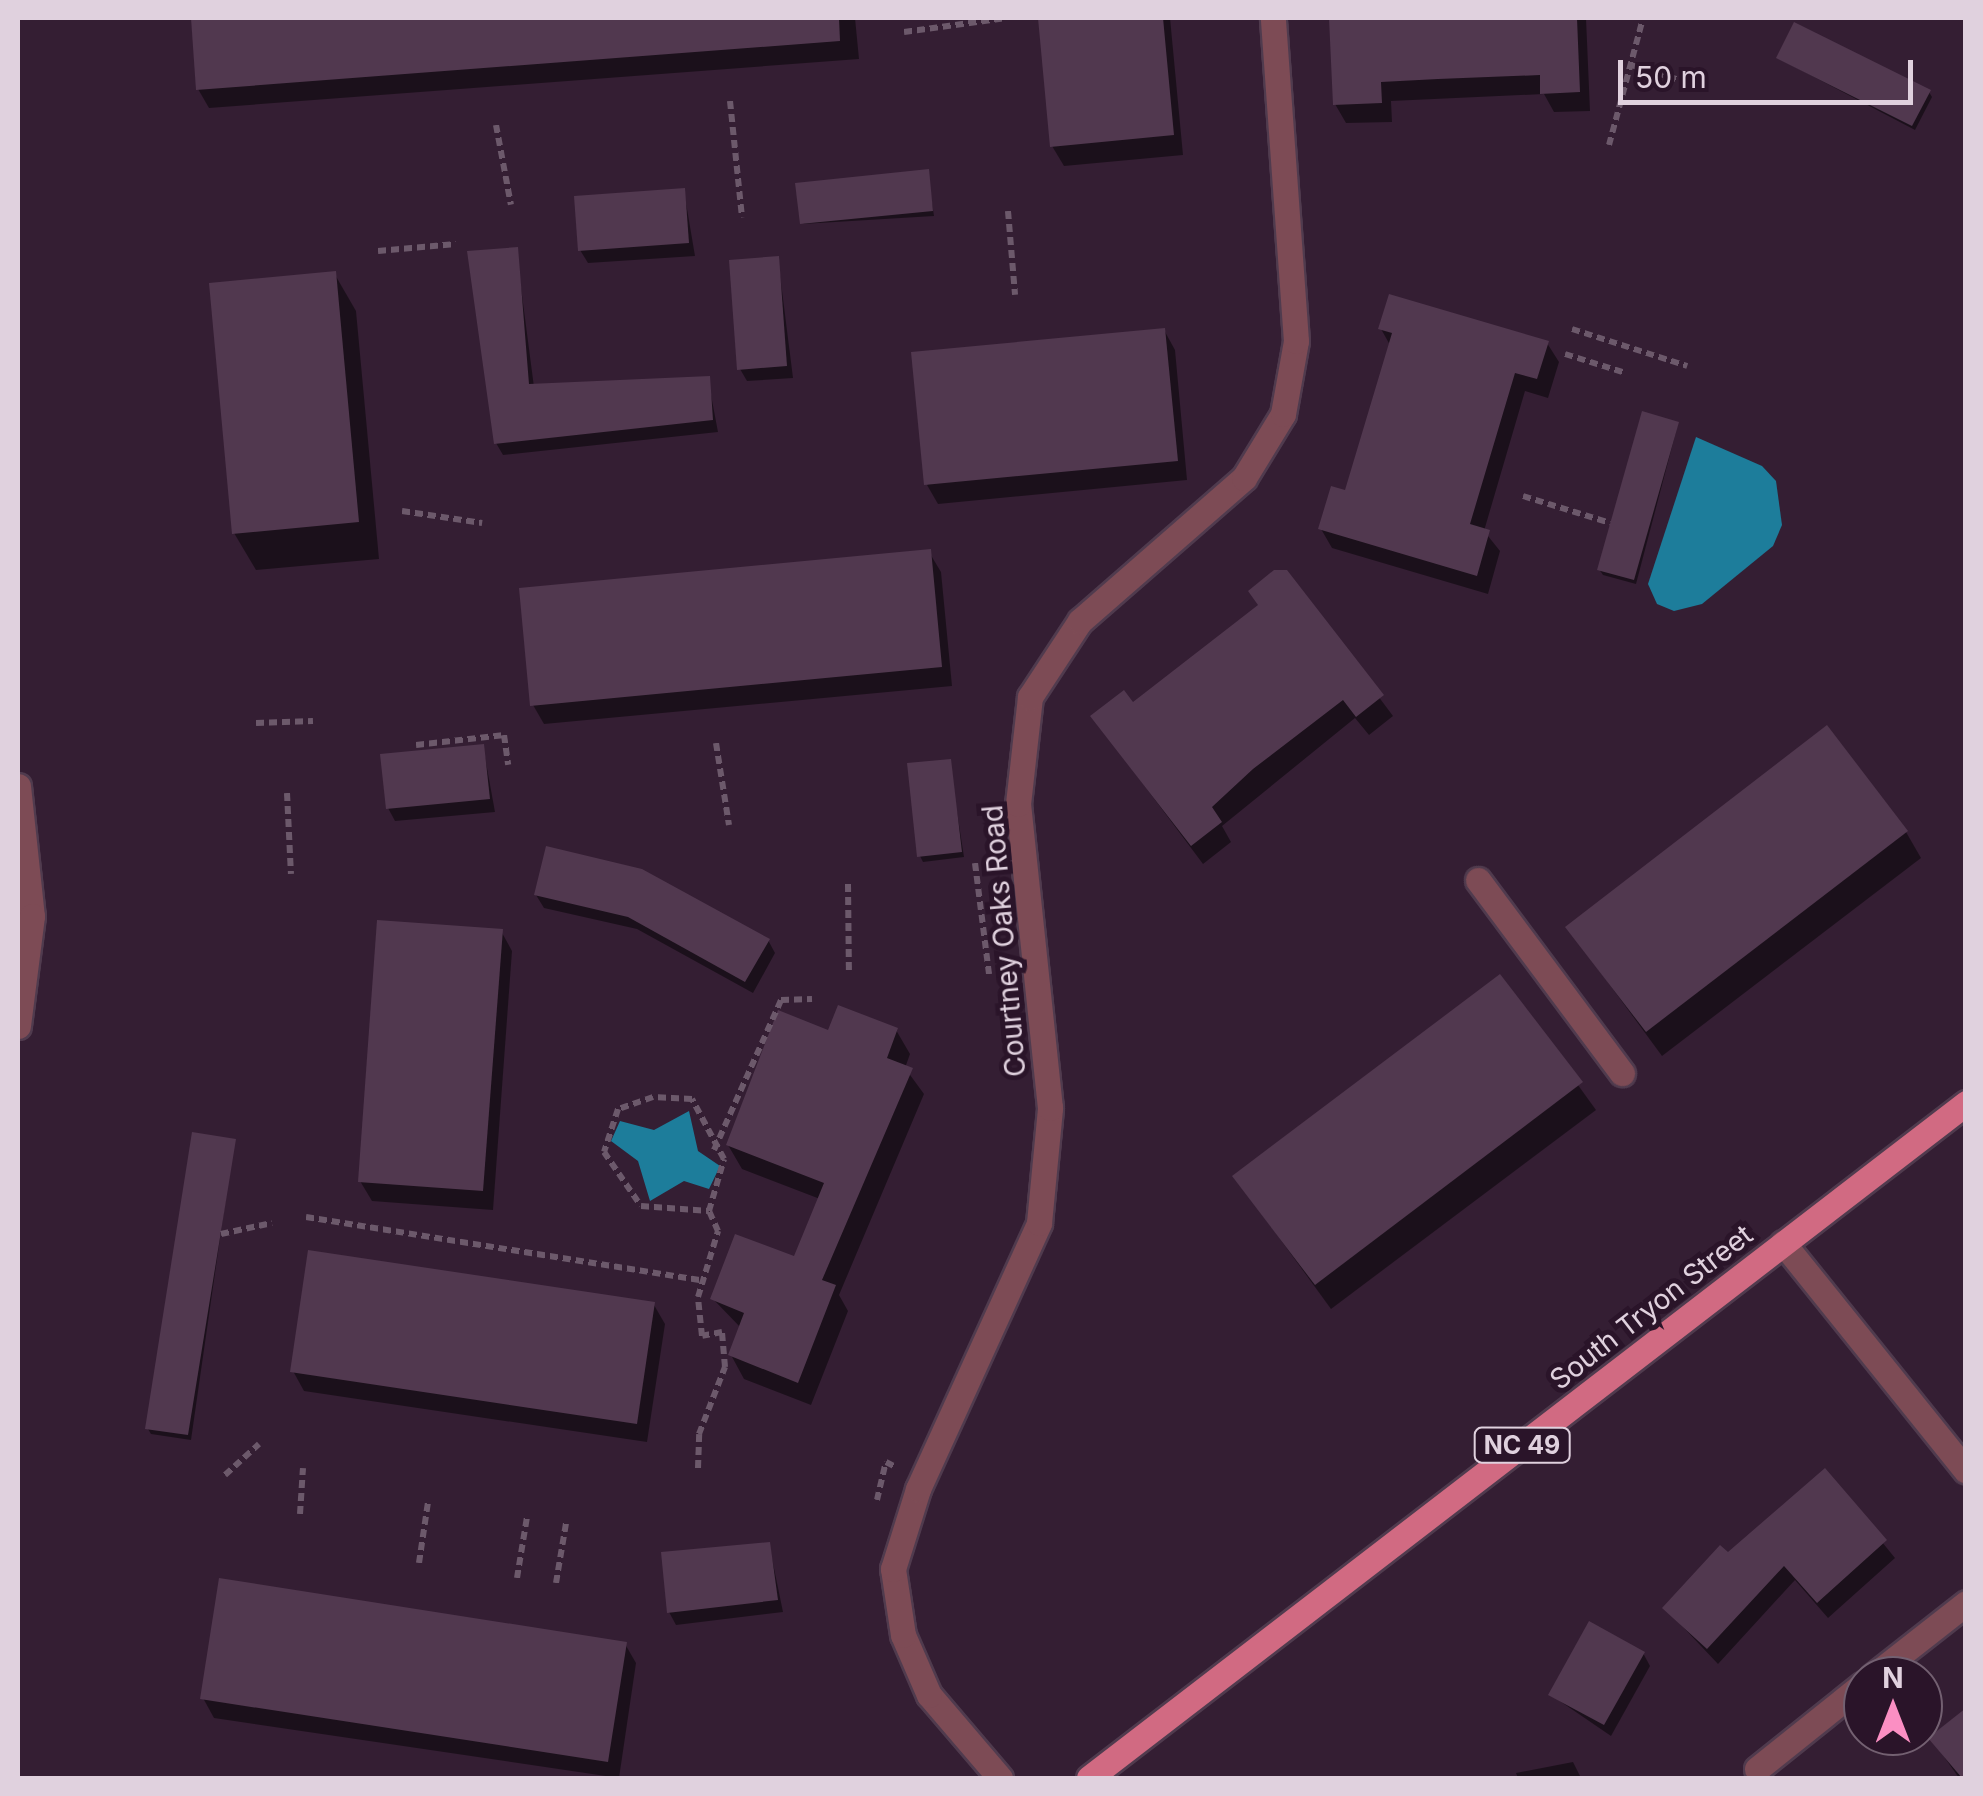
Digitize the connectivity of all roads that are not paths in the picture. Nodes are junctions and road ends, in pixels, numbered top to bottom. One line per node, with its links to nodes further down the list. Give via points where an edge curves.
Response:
1 (1273, 18): 13 (street, Courtney Oaks Road, via 1296,341 1282,414 1244,478 1080,621 1030,697 1018,804 1050,1108 1039,1223 918,1489 893,1569 904,1635 929,1695)
2 (18, 786): 4 (street, via 32,916)
3 (1478, 880): 5 (street)
4 (18, 1026)
5 (1622, 1073)
6 (1966, 1103): 7 (main road, South Tryon Street / NC 49)
7 (1783, 1243): 8 (street); 14 (main road, South Tryon Street / NC 49)
8 (1966, 1471)
9 (1966, 1602): 10 (street)
10 (1899, 1656)
11 (1843, 1700): 12 (street)
12 (1757, 1768)
13 (1000, 1778)
14 (1088, 1778)

